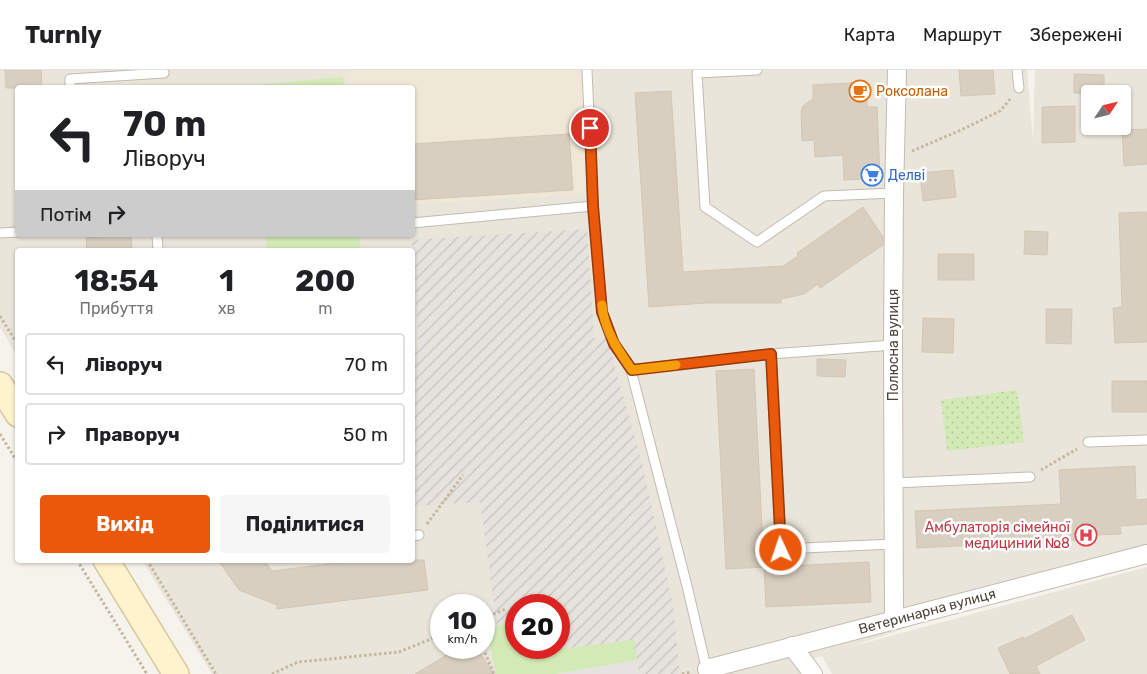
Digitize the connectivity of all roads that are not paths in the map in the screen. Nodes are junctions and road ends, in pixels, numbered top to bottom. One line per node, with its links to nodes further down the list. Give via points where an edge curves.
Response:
1 (587, 70): 9 (lane)
2 (757, 70): 8 (lane, via 697,73 705,207 757,242 824,196)
3 (897, 70): 8 (street, Полюсна вулиця)
4 (1017, 70): 7 (lane)
5 (164, 73): 6 (lane, via 70,79)
6 (70, 85)
7 (1019, 88)
8 (894, 193): 13 (street, Полюсна вулиця)
9 (593, 206): 10 (lane); 15 (lane, via 602,312 614,344)
10 (415, 223)
11 (15, 232): 12 (lane)
12 (0, 234)
13 (893, 345): 14 (lane); 21 (street, Полюсна вулиця)
14 (771, 354): 15 (lane); 22 (lane, via 781,550)
15 (632, 370): 27 (lane)
16 (0, 385): 17 (main road)
17 (15, 409)
18 (1147, 440): 19 (lane)
19 (1088, 442)
20 (1030, 477): 21 (lane)
21 (894, 483): 22 (street, Полюсна вулиця)
22 (894, 544): 25 (street, Полюсна вулиця)
23 (1147, 554): 25 (street, Ветеринарна вулиця)
24 (108, 563): 28 (main road)
25 (894, 620): 26 (street, Ветеринарна вулиця)
26 (792, 646): 27 (street, Ветеринарна вулиця); 29 (street)
27 (707, 671)
28 (176, 674)
29 (813, 674)

